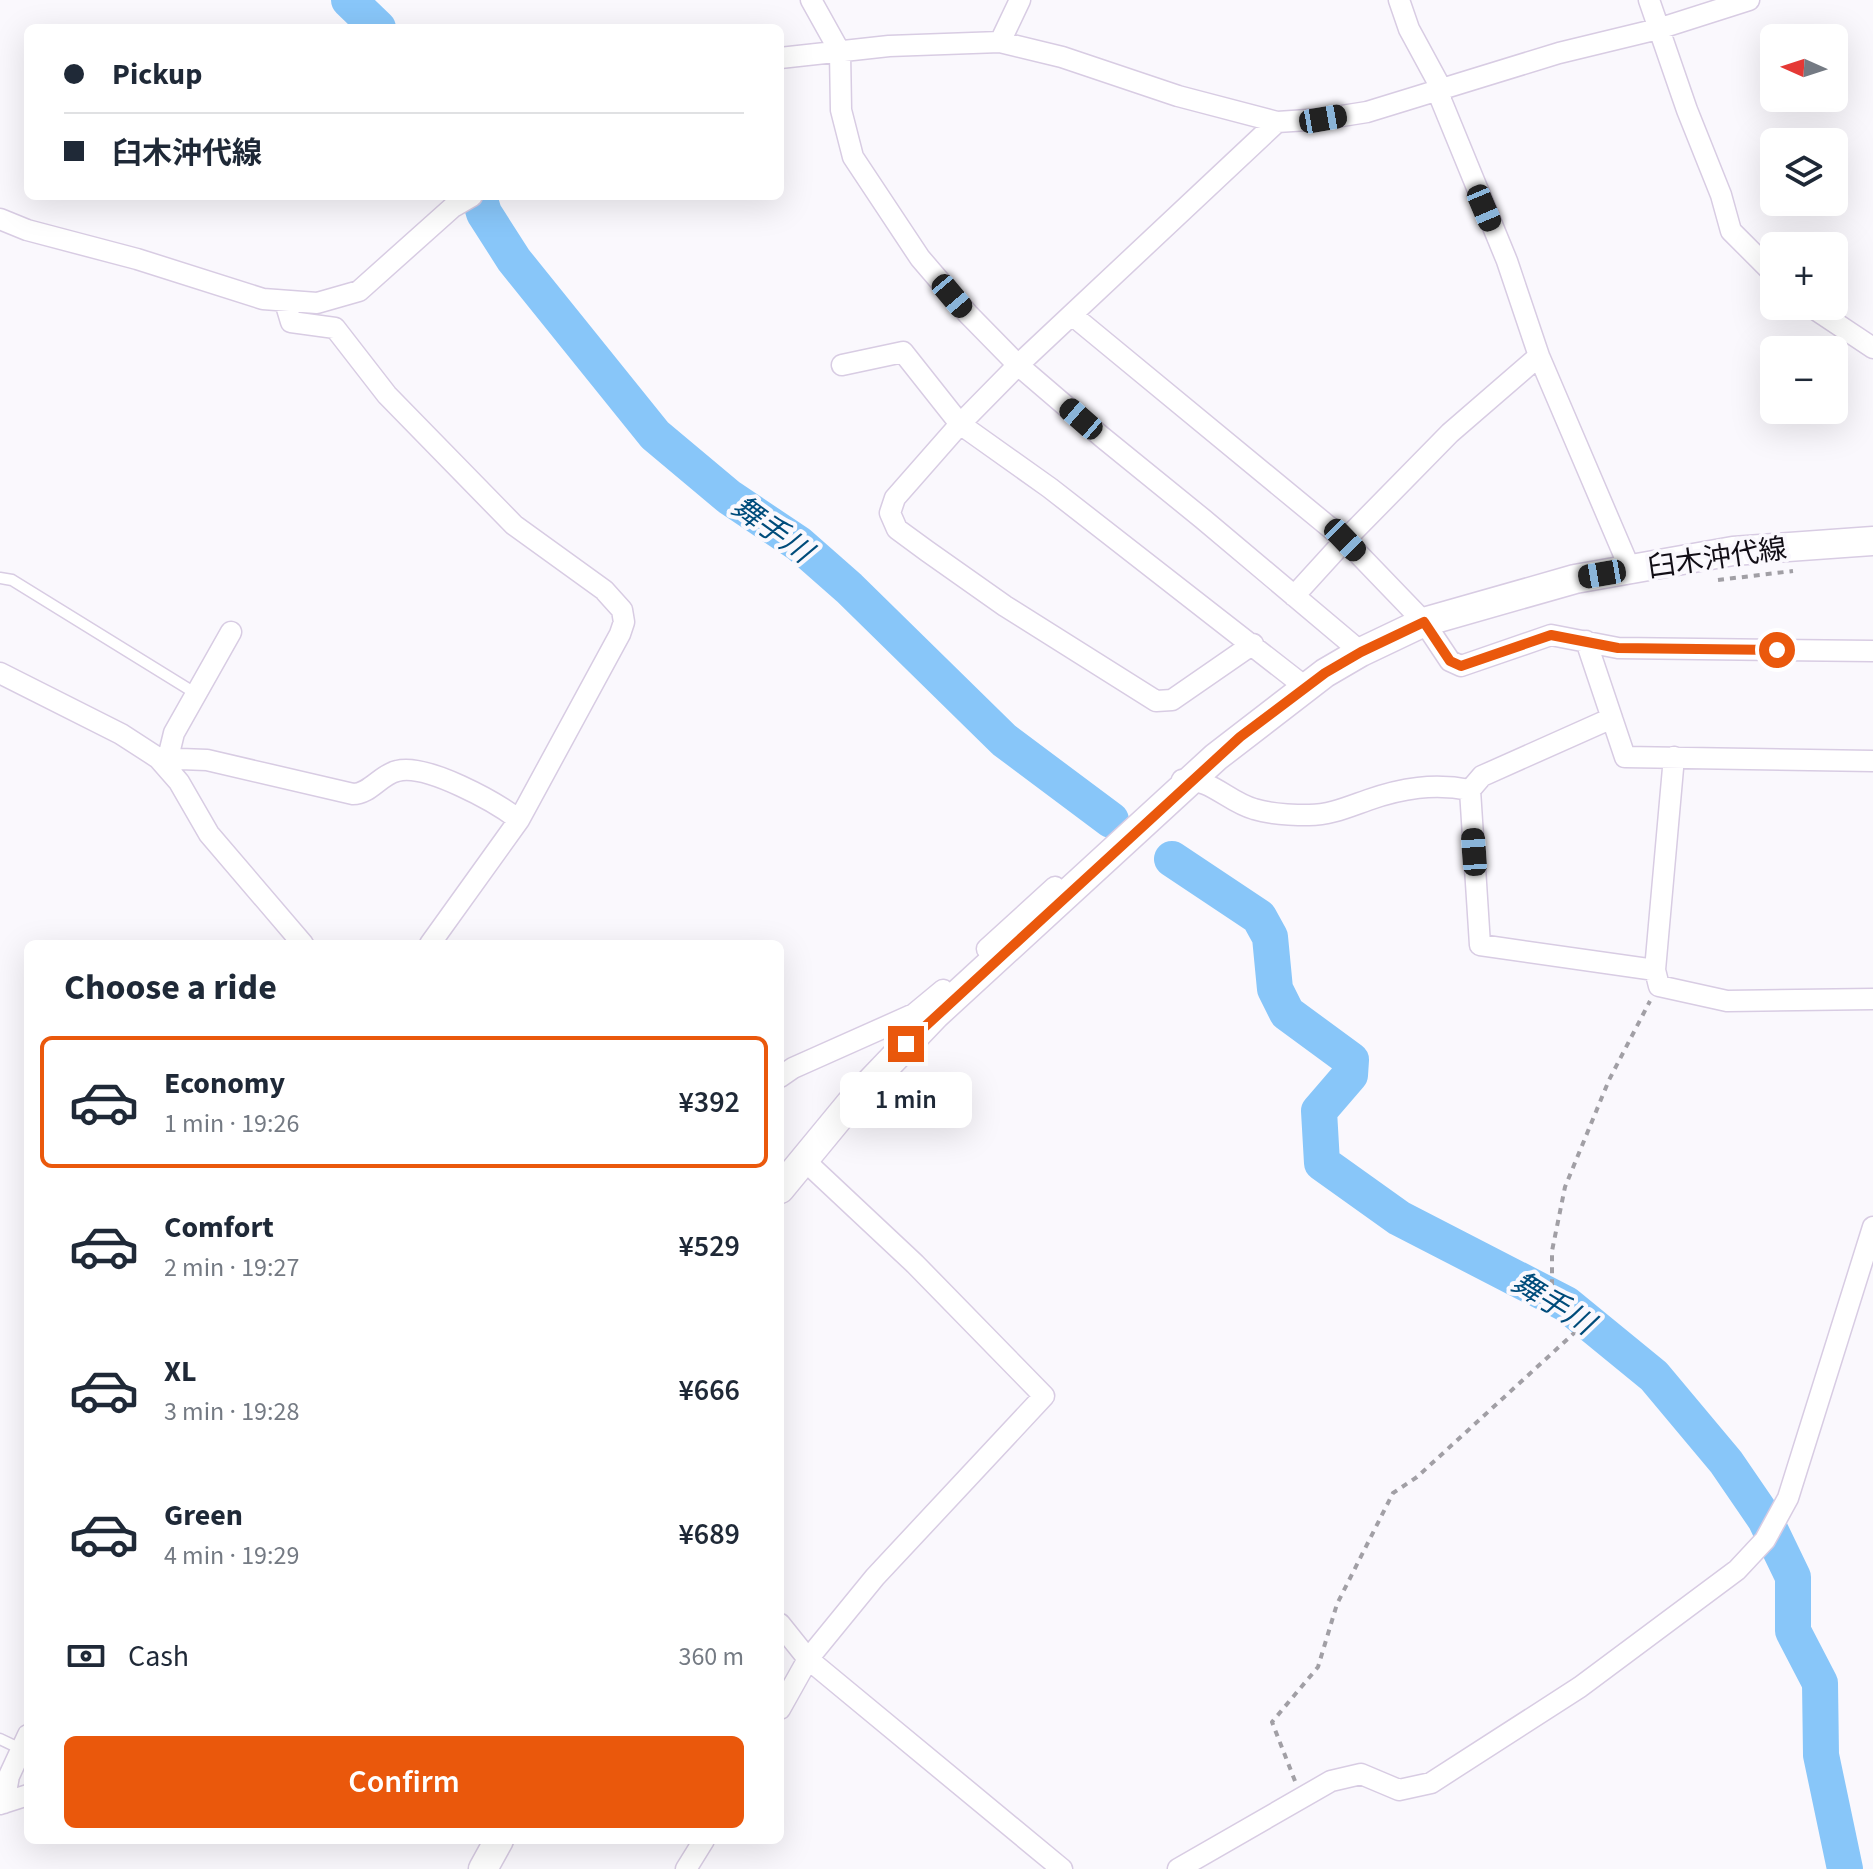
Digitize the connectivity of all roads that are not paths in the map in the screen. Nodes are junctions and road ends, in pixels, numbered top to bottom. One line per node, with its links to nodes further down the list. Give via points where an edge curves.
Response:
1 (811, 0): 8 (street)
2 (1020, 0): 7 (street)
3 (1399, 0): 10 (street)
4 (1649, 0): 6 (street)
5 (1749, 0): 6 (street)
6 (1658, 29): 10 (street); 14 (street, via 1731,231)
7 (1000, 42): 8 (street); 11 (street)
8 (840, 52): 9 (street); 21 (street, via 841,110 853,157 920,258)
9 (784, 58)
10 (1441, 88): 11 (street, via 1367,112); 19 (street, via 1441,100 1507,261)
11 (1277, 122): 16 (street)
12 (465, 200): 15 (street, via 359,291 317,303)
13 (0, 219): 15 (street)
14 (1760, 260)
15 (285, 302): 43 (street, via 291,322 335,328 387,395 514,525 604,590 622,610 620,634)
16 (1072, 315): 21 (street); 23 (street)
17 (1831, 320): 18 (street)
18 (1873, 348)
19 (1539, 356): 23 (street, via 1450,433); 25 (street)
20 (842, 365): 22 (street, via 903,352)
21 (1018, 365): 22 (street); 27 (street)
22 (960, 424): 31 (street); 31 (street, via 895,498 890,513 897,529 1005,606 1156,701 1172,700)
23 (1345, 540): 27 (street); 28 (street)
24 (1873, 541): 25 (main road, 臼木沖代線, via 1733,551)
25 (1630, 569): 28 (main road, 臼木沖代線, via 1575,579)
26 (0, 578): 36 (lane, via 12,580)
27 (1294, 596): 33 (street)
28 (1424, 622): 30 (street, via 1450,661 1461,666 1551,635); 33 (main road, 臼木沖代線)
29 (231, 632): 36 (street)
30 (1586, 641): 32 (street, via 1618,648); 37 (street)
31 (1253, 644): 35 (street)
32 (1873, 651)
33 (1361, 652): 35 (main road, 臼木沖代線)
34 (0, 673): 40 (street, via 121,734)
35 (1304, 686): 41 (main road, 臼木沖代線)
36 (195, 693): 40 (street, via 174,733)
37 (1612, 718): 38 (street, via 1625,757); 42 (street, via 1482,776)
38 (1674, 757): 39 (street); 46 (street)
39 (1873, 761)
40 (166, 766): 43 (street, via 180,759 207,760 353,794 405,769 476,793); 44 (street, via 209,834)
41 (1192, 779): 42 (street, via 1254,809 1311,815 1411,787); 48 (street, via 1167,785 932,1001); 49 (main road, 臼木沖代線, via 935,1015)
42 (1470, 790): 46 (street, via 1480,945)
43 (519, 820): 45 (street)
44 (300, 940)
45 (433, 940)
46 (1657, 978): 47 (street, via 1727,1001)
47 (1873, 999)
48 (784, 1074)
49 (803, 1159): 50 (main road, 臼木沖代線); 53 (street, via 1044,1396 875,1577)
50 (784, 1184)
51 (1873, 1227): 65 (street, via 1788,1498 1765,1540 1737,1570 1580,1687 1431,1783 1399,1790 1361,1774 1331,1781)
52 (784, 1629): 53 (street)
53 (808, 1659): 54 (street); 64 (street)
54 (784, 1702)
55 (0, 1739): 56 (lane)
56 (24, 1742)
57 (24, 1744): 59 (street)
58 (24, 1796): 59 (street)
59 (2, 1803)
60 (497, 1844): 62 (main road)
61 (702, 1844): 63 (street)
62 (483, 1869)
63 (686, 1869)
64 (1062, 1869)
65 (1178, 1869)

